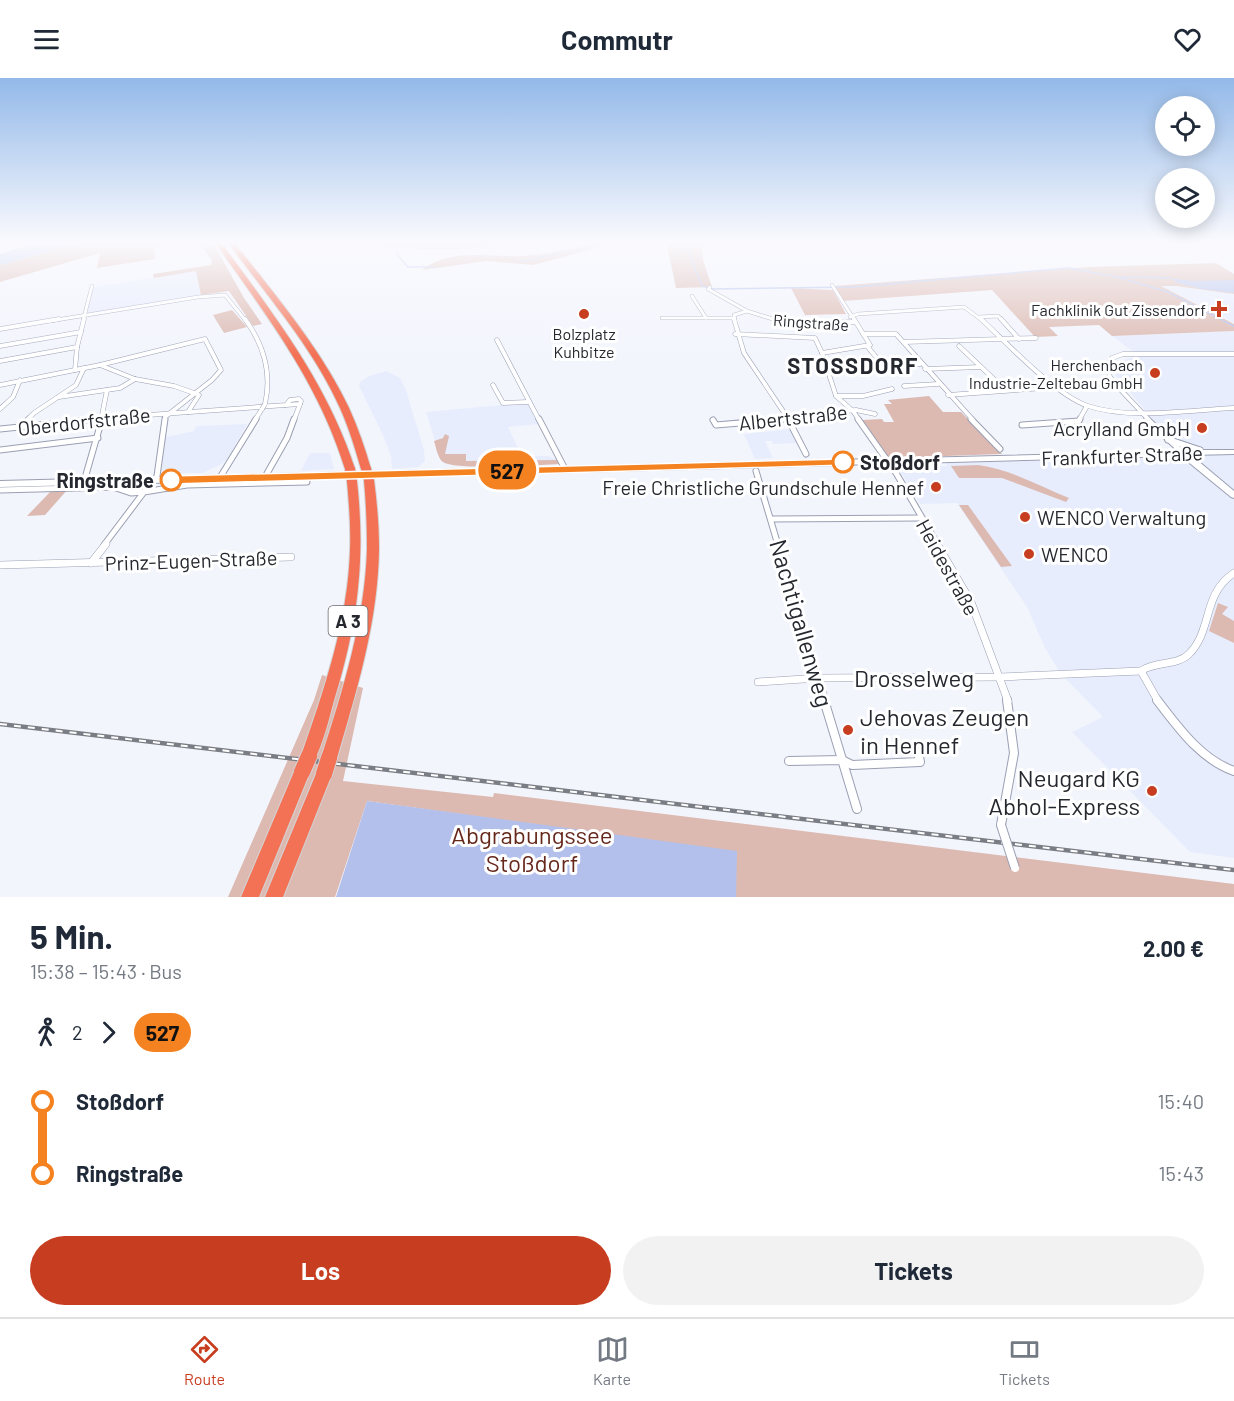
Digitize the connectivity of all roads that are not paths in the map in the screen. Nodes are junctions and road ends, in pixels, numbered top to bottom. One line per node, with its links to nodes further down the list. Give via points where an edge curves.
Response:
1 (243, 279): 104 (highway, A 3, via 329,410 351,475 357,532 354,593 336,670 305,764)
2 (258, 279): 105 (highway, A 3, via 345,406 367,475 373,529 370,591 354,669 326,766)
3 (92, 286): 8 (street)
4 (832, 286): 9 (street)
5 (709, 288): 7 (street, Ringstraße)
6 (692, 296): 12 (street)
7 (747, 311): 13 (street, Ringstraße, via 736,313); 14 (street, Ringstraße, via 785,323)
8 (85, 315): 15 (street); 16 (street); 81 (street, bridge, via 225,295 266,354 268,395)
9 (850, 317): 10 (street, via 964,307); 14 (street)
10 (979, 317): 20 (street); 21 (street, via 998,316)
11 (662, 318): 12 (street)
12 (706, 318): 13 (street)
13 (734, 318): 17 (street)
14 (854, 322): 18 (street, Ringstraße)
15 (0, 329)
16 (81, 332): 25 (street); 27 (street)
17 (735, 334): 28 (street, via 815,338); 60 (street)
18 (863, 334): 23 (street, Ringstraße, via 896,334); 26 (street, via 870,345)
19 (1036, 338): 21 (street)
20 (1005, 339): 21 (street); 23 (street); 43 (street)
21 (1019, 339)
22 (497, 340): 51 (street)
23 (904, 342): 31 (street)
24 (959, 345): 33 (street)
25 (0, 346)
26 (867, 346): 28 (street); 31 (street, via 885,368)
27 (77, 347): 30 (street); 36 (street)
28 (822, 352): 49 (street)
29 (1234, 354): 59 (street, via 1140,353 1113,357 1108,362 1110,376)
30 (0, 361)
31 (920, 364): 35 (street)
32 (100, 365): 34 (street); 37 (street); 47 (street, via 205,339 220,370)
33 (981, 367): 35 (street); 44 (street)
34 (84, 368): 36 (street); 50 (street, via 76,385)
35 (925, 369): 40 (street)
36 (75, 370): 38 (street)
37 (135, 379): 46 (street); 47 (street)
38 (20, 380): 39 (street); 54 (street, via 11,399)
39 (0, 384)
40 (938, 384): 42 (street); 48 (street)
41 (493, 385): 51 (street, via 503,403)
42 (904, 386)
43 (1058, 387): 44 (street); 52 (street)
44 (1009, 388): 48 (street)
45 (892, 389): 49 (street, via 863,396)
46 (107, 390): 50 (street); 61 (street)
47 (194, 393): 56 (street, via 199,395); 57 (street)
48 (948, 395): 68 (street)
49 (836, 396): 55 (street)
50 (57, 398): 64 (street)
51 (528, 402): 76 (street)
52 (1088, 406): 59 (street); 63 (street, via 1079,421)
53 (1234, 408): 59 (street)
54 (0, 409)
55 (853, 411): 58 (street, Albertstraße); 60 (street, Albertstraße); 75 (street, Heidestraße)
56 (188, 412): 57 (street, Oberdorfstraße); 79 (street, Oberdorfstraße, via 286,405 299,399 287,438)
57 (168, 413): 61 (street, Oberdorfstraße); 82 (street, via 157,476)
58 (875, 414)
59 (1144, 414): 67 (street)
60 (788, 418): 62 (street, Albertstraße, via 716,425); 71 (street)
61 (101, 420): 64 (street, Oberdorfstraße); 66 (street)
62 (713, 420)
63 (1022, 425)
64 (21, 427): 65 (street, Oberdorfstraße)
65 (0, 429)
66 (98, 438): 69 (street); 80 (street)
67 (1168, 439): 72 (main road); 73 (main road, via 1164,442 1167,450); 74 (street)
68 (1000, 449)
69 (0, 450)
70 (1234, 452): 72 (main road, Frankfurter Straße)
71 (806, 453)
72 (1211, 453): 74 (main road, Frankfurter Straße); 78 (main road, via 1203,459)
73 (1153, 454): 74 (main road, Frankfurter Straße); 75 (main road, Frankfurter Straße); 78 (main road, via 1179,459)
74 (1184, 454): 78 (main road)
75 (887, 461): 76 (main road); 88 (street, Heidestraße)
76 (565, 469): 79 (main road)
77 (756, 471): 89 (street, Nachtigallenweg)
78 (1204, 471): 87 (main road)
79 (265, 477): 81 (main road)
80 (85, 478)
81 (219, 479): 82 (main road)
82 (153, 480): 84 (main road); 86 (street)
83 (307, 482): 86 (street, via 187,485)
84 (0, 484)
85 (0, 490): 86 (street, via 113,487 131,493)
86 (144, 492): 91 (street, Prinz-Eugen-Straße)
87 (1234, 495)
88 (920, 518): 89 (street); 95 (street, Heidestraße, via 970,602)
89 (772, 519): 96 (street, Nachtigallenweg)
90 (291, 557): 91 (street, Prinz-Eugen-Straße)
91 (91, 563): 92 (street, Prinz-Eugen-Straße)
92 (0, 565)
93 (1234, 573): 94 (street, via 1218,585 1188,654 1170,662 1147,665)
94 (1141, 671): 95 (street); 101 (street, via 1142,679 1201,751)
95 (1000, 677): 96 (street, Drosselweg); 103 (street, Heidestraße, bridge, via 1007,697 1014,753 1001,825)
96 (819, 678): 97 (street, Drosselweg); 99 (street, Nachtigallenweg)
97 (758, 682)
98 (917, 746): 99 (street, via 920,762 852,765)
99 (842, 760): 100 (street); 102 (street, Nachtigallenweg)
100 (789, 761)
101 (1234, 771)
102 (857, 809)
103 (1015, 868)
104 (250, 897)
105 (274, 897)

